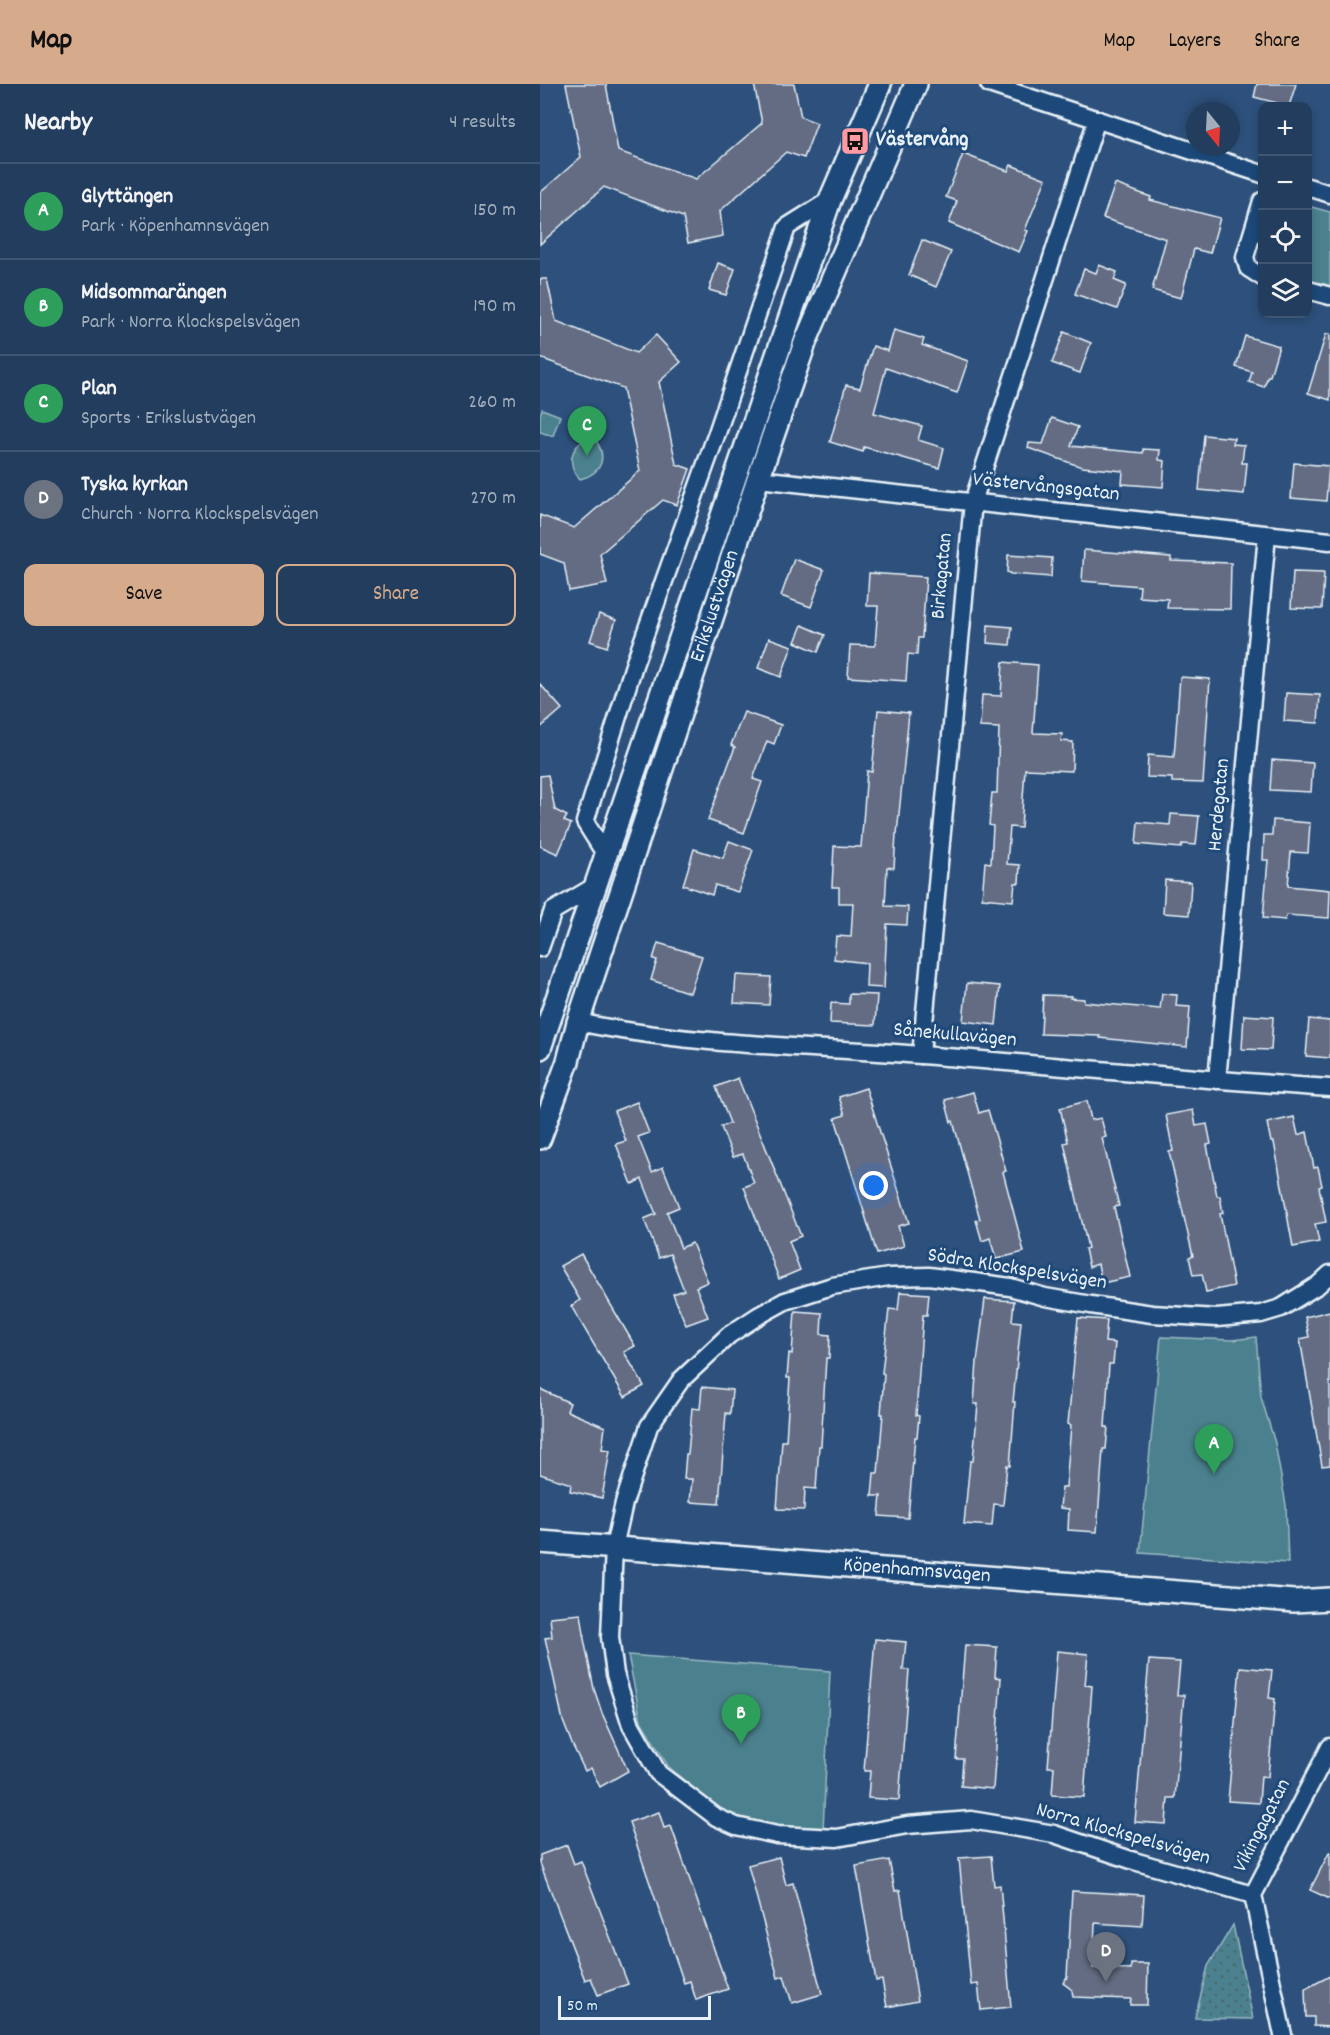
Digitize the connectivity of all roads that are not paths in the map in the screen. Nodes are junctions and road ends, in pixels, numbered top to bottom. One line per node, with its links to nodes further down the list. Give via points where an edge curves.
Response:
1 (880, 84): 8 (street, Erikslustvägen)
2 (916, 84): 13 (street, Erikslustvägen, via 805,344)
3 (989, 84): 4 (street)
4 (1097, 119): 5 (street); 14 (street, Birkagatan)
5 (1258, 172)
6 (1312, 188): 7 (street)
7 (1330, 194)
8 (830, 200): 17 (street, Erikslustvägen); 17 (street, via 787,227 634,665 585,822)
9 (1260, 210): 10 (street, via 1245,256 1248,267)
10 (1258, 274)
11 (1312, 291): 12 (street)
12 (1330, 296)
13 (758, 478): 14 (street, Västervångsgatan); 20 (street, Erikslustvägen)
14 (973, 502): 15 (street, Västervångsgatan); 22 (street, Birkagatan)
15 (1267, 535): 16 (street, Västervångsgatan); 23 (street, Herdegatan)
16 (1330, 541)
17 (607, 856): 18 (street, Erikslustvägen)
18 (597, 885): 19 (street, via 553,911); 21 (street, Erikslustvägen)
19 (540, 948)
20 (578, 1022): 22 (street, Sånekullavägen, via 630,1033); 25 (street, Erikslustvägen)
21 (540, 1048)
22 (921, 1055): 23 (street, Sånekullavägen)
23 (1217, 1080): 24 (street, Sånekullavägen)
24 (1330, 1088)
25 (540, 1138)
26 (1330, 1274): 28 (street, Södra Klockspelsvägen, via 1281,1308 1218,1318 1152,1314 929,1276 889,1277 832,1286 785,1301 729,1335 681,1380 649,1426)
27 (540, 1542): 28 (street, Köpenhamnsvägen)
28 (614, 1547): 30 (street, Köpenhamnsvägen); 33 (street, Norra Klockspelsvägen, via 610,1637 615,1674 631,1725 658,1773 716,1817 777,1835 837,1838 907,1825 971,1820 1054,1834)
29 (1330, 1599): 30 (street, Köpenhamnsvägen)
30 (1294, 1601): 31 (street, Köpenhamnsvägen)
31 (1330, 1611)
32 (1330, 1747): 33 (street, Vikingagatan)
33 (1253, 1895): 34 (street, Vikingagatan)
34 (1283, 2035)

